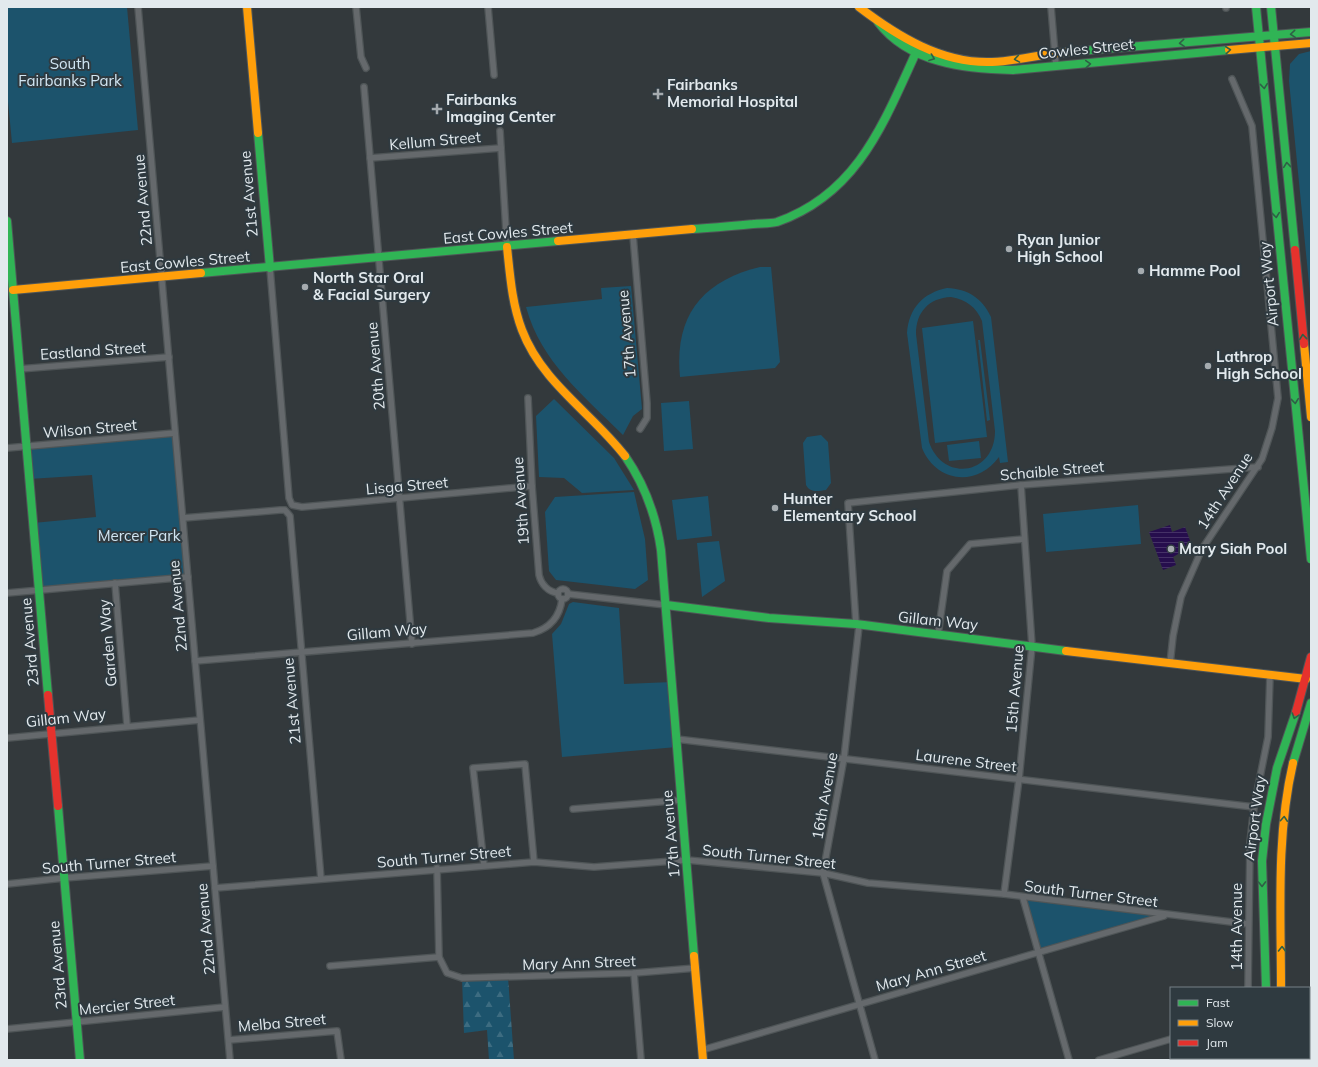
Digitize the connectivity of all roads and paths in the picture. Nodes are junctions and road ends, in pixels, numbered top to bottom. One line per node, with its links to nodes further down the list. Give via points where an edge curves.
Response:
1 (138, 7): 30 (street, 22nd Avenue)
2 (247, 7): 29 (street, 21st Avenue)
3 (356, 7): 18 (street, via 361,57)
4 (488, 7): 19 (street)
5 (859, 7): 15 (street)
6 (1051, 7): 16 (street)
7 (1256, 7): 11 (street, Airport Way)
8 (1271, 7): 10 (street, Airport Way)
9 (1311, 32): 10 (street, Cowles Street, one-way to 10)
10 (1274, 36): 11 (street, Cowles Street); 13 (street, Airport Way)
11 (1259, 37): 14 (street, Airport Way); 16 (street, Cowles Street, one-way to 16)
12 (1311, 43): 13 (street, Cowles Street)
13 (1275, 46): 14 (street, Cowles Street); 35 (street, Airport Way, one-way to 13)
14 (1260, 47): 17 (street, Cowles Street, one-way to 14); 48 (street, Airport Way, one-way to 48)
15 (918, 49): 16 (street, Cowles Street, one-way to 15, via 998,62 981,62); 17 (street, Cowles Street, one-way to 17, via 945,63 979,69 1013,70); 26 (street, East Cowles Street, via 876,137 853,170 824,197 776,222)
16 (1055, 53): 17 (street)
17 (1056, 66)
18 (366, 68)
19 (494, 75)
20 (1232, 79): 40 (street, 14th Avenue, via 1252,126 1278,398 1272,428)
21 (364, 87): 24 (street, 20th Avenue)
22 (500, 131): 23 (street)
23 (502, 148): 24 (street, Kellum Street); 27 (street)
24 (370, 158): 28 (street, 20th Avenue)
25 (7, 221): 31 (street, 23rd Avenue)
26 (633, 235): 27 (street, East Cowles Street); 36 (street, 17th Avenue, via 647,403 646,418)
27 (507, 247): 28 (street, East Cowles Street); 56 (street, 17th Avenue, via 514,306 527,343 563,393 615,444 644,485 658,530)
28 (379, 259): 29 (street, East Cowles Street); 44 (street, 20th Avenue)
29 (270, 268): 30 (street, East Cowles Street); 43 (street, 21st Avenue)
30 (162, 278): 31 (street, East Cowles Street); 32 (street, 22nd Avenue)
31 (10, 291): 33 (street, 23rd Avenue)
32 (169, 357): 33 (street, Eastland Street); 37 (street, 22nd Avenue)
33 (19, 369): 38 (street, 23rd Avenue)
34 (528, 398): 42 (street, 19th Avenue)
35 (1311, 417)
36 (640, 429)
37 (175, 433): 38 (street, Wilson Street); 46 (street, 22nd Avenue)
38 (27, 447): 39 (street, Wilson Street); 51 (street, 23rd Avenue)
39 (7, 448)
40 (1258, 467): 41 (street, Schaible Street); 64 (street, 14th Avenue, via 1214,529 1196,562 1178,610)
41 (1021, 485): 45 (street, Schaible Street); 47 (street, 15th Avenue)
42 (532, 486): 44 (street, Lisga Street); 52 (street, 19th Avenue, via 540,578 547,588)
43 (289, 498): 44 (street, Lisga Street, via 292,505 297,507)
44 (399, 499): 59 (street, 20th Avenue)
45 (848, 503): 57 (street, 16th Avenue)
46 (183, 518): 49 (street, 22nd Avenue); 61 (street, 21st Avenue, via 285,510 289,512)
47 (1024, 539): 58 (street, via 970,544 947,571); 60 (street, 15th Avenue)
48 (1311, 559)
49 (188, 577): 50 (street); 63 (street, 22nd Avenue)
50 (115, 583): 51 (street); 69 (street, Garden Way)
51 (39, 590): 53 (street); 70 (street, 23rd Avenue)
52 (558, 592): 54 (street, via 563,588); 55 (street, via 558,597)
53 (7, 593)
54 (568, 594): 55 (street); 56 (street, Gillam Way)
55 (562, 599): 59 (street, Gillam Way, via 559,612 554,619 536,632)
56 (666, 605): 57 (street, Gillam Way, via 768,618); 72 (street, 17th Avenue)
57 (858, 625): 58 (street, Gillam Way); 73 (street, 16th Avenue)
58 (938, 635): 60 (street, Gillam Way)
59 (412, 644): 61 (street, Gillam Way)
60 (1032, 646): 64 (street, Gillam Way); 74 (street, 15th Avenue)
61 (302, 653): 63 (street, Gillam Way); 85 (street, 21st Avenue)
62 (1311, 657): 66 (street, Airport Way)
63 (195, 661): 68 (street, 22nd Avenue)
64 (1170, 664): 65 (street, Gillam Way)
65 (1270, 675): 66 (street, Gillam Way); 76 (street, 14th Avenue, via 1268,737)
66 (1308, 679): 98 (street, Airport Way, one-way to 98, via 1276,768 1266,824 1262,861)
67 (1311, 703): 99 (street, Airport Way, one-way to 67, via 1281,876 1285,807 1295,753)
68 (200, 720): 69 (street, Gillam Way); 81 (street, 22nd Avenue)
69 (127, 725): 70 (street, Gillam Way)
70 (51, 734): 71 (street, Gillam Way); 84 (street, 23rd Avenue)
71 (7, 738)
72 (676, 739): 73 (street, Laurene Street); 75 (street, 17th Avenue)
73 (844, 758): 74 (street, Laurene Street); 83 (street, 16th Avenue)
74 (1019, 779): 76 (street, Laurene Street); 88 (street, 15th Avenue)
75 (682, 800): 77 (street); 78 (street, 17th Avenue)
76 (1254, 807): 91 (street, 14th Avenue, via 1250,843)
77 (573, 808)
78 (687, 860): 79 (street, South Turner Street, via 594,867); 83 (street, South Turner Street); 95 (street, 17th Avenue)
79 (534, 862): 80 (street, South Turner Street); 80 (street, via 525,764 473,768)
80 (484, 865): 82 (street, South Turner Street)
81 (213, 866): 84 (street, South Turner Street); 87 (street, 22nd Avenue)
82 (437, 868): 85 (street, South Turner Street); 93 (street)
83 (823, 873): 88 (street, South Turner Street, via 868,882); 100 (street, 16th Avenue)
84 (64, 878): 86 (street, South Turner Street); 102 (street, 23rd Avenue)
85 (321, 879): 87 (street, South Turner Street)
86 (7, 884)
87 (215, 888): 101 (street, 22nd Avenue)
88 (1004, 894): 89 (street, South Turner Street)
89 (1023, 898): 90 (street, South Turner Street); 92 (street)
90 (1167, 915): 91 (street, South Turner Street); 92 (street, Mary Ann Street)
91 (1248, 924): 97 (street, 14th Avenue)
92 (1039, 953): 100 (street, Mary Ann Street); 113 (street)
93 (439, 957): 94 (street); 96 (street, Mary Ann Street, via 447,973 462,978)
94 (330, 966)
95 (696, 968): 96 (street, Mary Ann Street); 106 (street, 17th Avenue)
96 (634, 973): 110 (street)
97 (1248, 987)
98 (1266, 987)
99 (1281, 987)
100 (859, 1005): 106 (street, Mary Ann Street); 112 (street, 16th Avenue)
101 (225, 1007): 102 (street, Mercier Street); 105 (street, 22nd Avenue)
102 (77, 1022): 103 (street, Mercier Street); 107 (street, 23rd Avenue)
103 (7, 1029)
104 (1170, 1039): 114 (street)
105 (229, 1040): 108 (street, 22nd Avenue); 109 (street, Melba Street, via 337,1031)
106 (702, 1050): 111 (street, 17th Avenue)
107 (80, 1060)
108 (230, 1060)
109 (340, 1060)
110 (641, 1060)
111 (703, 1060)
112 (875, 1060)
113 (1069, 1060)
114 (1099, 1060)

